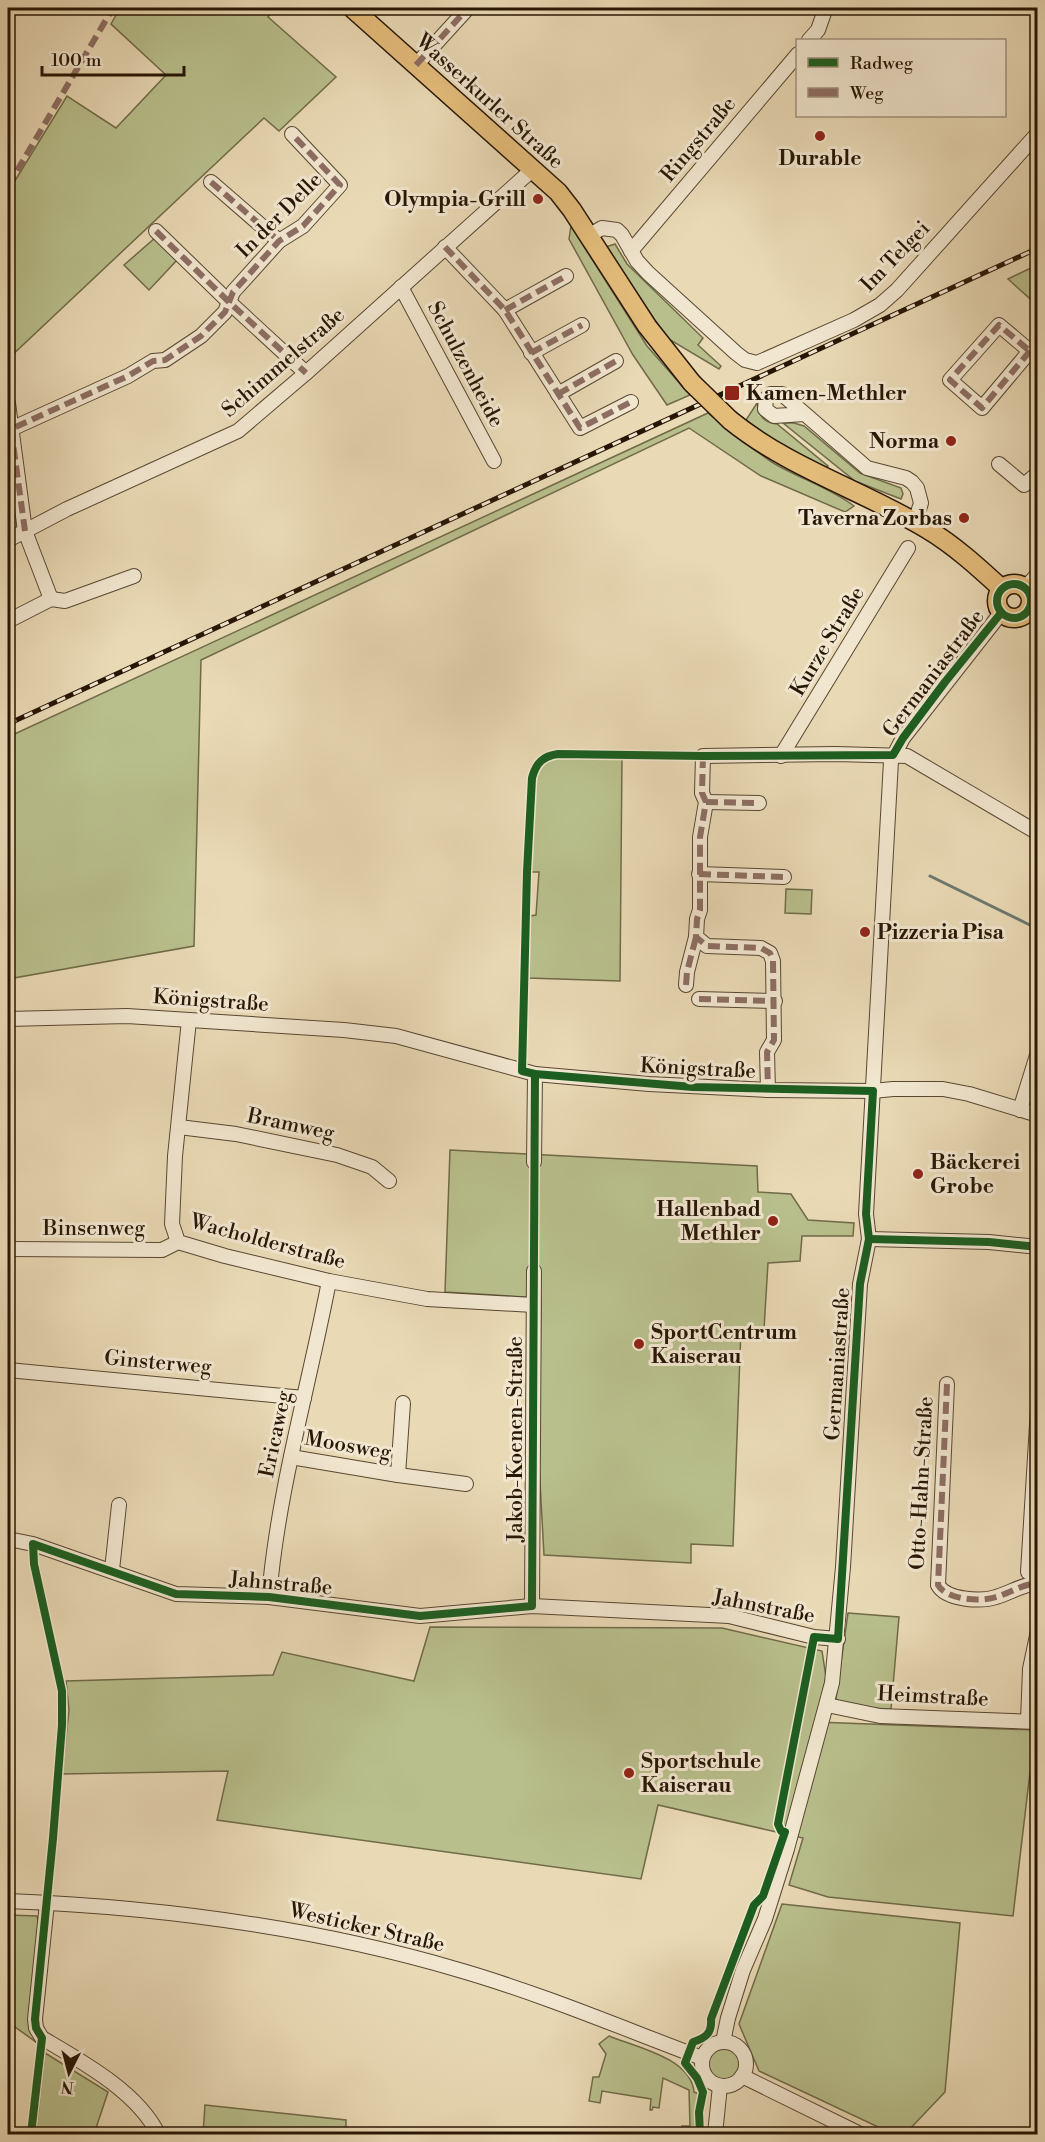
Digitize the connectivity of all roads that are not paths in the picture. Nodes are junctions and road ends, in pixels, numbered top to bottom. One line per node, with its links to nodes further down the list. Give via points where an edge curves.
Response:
1 (352, 8): 6 (main road, Wasserkurler Straße)
2 (468, 8): 6 (street)
3 (825, 10): 4 (street, via 818,30)
4 (810, 39)
5 (796, 56): 15 (street, Ringstraße)
6 (416, 65): 9 (main road, Wasserkurler Straße)
7 (1038, 133): 15 (street, Im Telgei, via 880,305 762,361 751,363 736,353 648,273)
8 (292, 134): 13 (street, In der Delle, via 340,185 303,226)
9 (533, 169): 12 (main road, Wasserkurler Straße, via 564,198); 14 (street, Schimmelstraße)
10 (211, 182): 13 (street)
11 (156, 231): 18 (street)
12 (588, 236): 15 (street, via 602,228 617,230); 33 (main road, Wasserkurler Straße, bridge, via 647,326 692,383 730,420 769,449)
13 (279, 241): 18 (street, In der Delle, via 233,292)
14 (445, 247): 17 (street, Schimmelstraße); 19 (street)
15 (631, 251)
16 (566, 276): 19 (street)
17 (401, 287): 24 (street, Schimmelstraße); 30 (street, Schulzenheide)
18 (229, 302): 24 (street); 29 (street, In der Delle, via 225,312 201,336 165,360 153,361)
19 (505, 310): 21 (street)
20 (582, 325): 21 (street)
21 (531, 353): 25 (street)
22 (1034, 354): 22 (street, via 999,325 950,380 982,408)
23 (616, 361): 25 (street)
24 (306, 373): 34 (street, Schimmelstraße, via 238,431)
25 (558, 394): 26 (street, via 580,428)
26 (631, 402)
27 (8, 403): 29 (street)
28 (804, 414): 33 (street, via 867,468 912,482 921,503)
29 (11, 429): 34 (street)
30 (494, 460)
31 (999, 464): 32 (street, via 1024,485)
32 (1038, 472)
33 (915, 522): 40 (main road, Wasserkurler Straße, via 963,554)
34 (25, 531): 35 (street, Schimmelstraße); 41 (street)
35 (8, 540)
36 (908, 548): 46 (street, Kurze Straße)
37 (1038, 574): 39 (street)
38 (134, 576): 41 (street, via 65,601)
39 (1025, 588): 40 (main road, via 1011,584); 43 (main road, via 1031,597)
40 (1002, 589): 42 (main road, via 997,598)
41 (51, 599): 44 (street)
42 (1001, 612): 43 (main road, via 1012,618); 45 (street, Germaniastraße)
43 (1033, 617)
44 (8, 621)
45 (893, 755): 46 (street); 49 (street, via 907,756); 61 (street, Germaniastraße)
46 (781, 756): 47 (street, via 703,756 702,793)
47 (706, 802): 48 (street); 50 (street)
48 (759, 803)
49 (1038, 833)
50 (699, 874): 51 (street); 52 (street)
51 (784, 877)
52 (696, 937): 53 (street); 55 (street, via 707,946 761,948 770,953)
53 (686, 984)
54 (699, 999): 55 (street)
55 (774, 1001): 60 (street, via 774,1040 767,1052)
56 (8, 1018): 57 (street, Königstraße, via 127,1016)
57 (189, 1020): 59 (street, Königstraße, via 383,1034); 64 (street, Wacholderstraße)
58 (1038, 1052): 62 (street)
59 (535, 1074): 60 (street, Königstraße); 65 (street)
60 (768, 1090): 61 (street, Königstraße)
61 (873, 1091): 62 (street, Königstraße, via 943,1089); 67 (street, Germaniastraße, via 866,1214)
62 (1020, 1110): 63 (street, Königstraße)
63 (1038, 1116)
64 (179, 1128): 66 (street, Bramweg, via 236,1134 337,1155 372,1167); 68 (street, Wacholderstraße, via 172,1224)
65 (534, 1162)
66 (389, 1181)
67 (869, 1239): 69 (street); 90 (street, Germaniastraße, via 860,1284)
68 (178, 1242): 70 (street, Binsenweg, via 162,1250); 72 (street, Wacholderstraße)
69 (1038, 1247)
70 (8, 1249)
71 (534, 1271): 73 (street, Jakob-Koenen-Straße)
72 (329, 1281): 73 (street, Wacholderstraße, via 427,1299); 76 (street, Ericaweg)
73 (533, 1305): 88 (street, Jakob-Koenen-Straße)
74 (8, 1370): 76 (street, Ginsterweg)
75 (947, 1384): 86 (street, Otto-Hahn-Straße, via 938,1585 947,1595 985,1599)
76 (304, 1398): 79 (street, Ericaweg)
77 (403, 1403): 80 (street, Moosweg)
78 (1038, 1408): 85 (street)
79 (291, 1457): 80 (street, Moosweg); 87 (street, Ericaweg, via 273,1549)
80 (398, 1475): 81 (street, Moosweg)
81 (466, 1484)
82 (119, 1504): 84 (street)
83 (8, 1539): 84 (street, Jahnstraße)
84 (112, 1570): 87 (street, Jahnstraße, via 176,1594)
85 (1028, 1572)
86 (1038, 1583)
87 (269, 1597): 88 (street, Jahnstraße, via 420,1616)
88 (532, 1606): 90 (street, Jahnstraße, via 729,1616)
89 (1038, 1631): 92 (street, via 1030,1669)
90 (838, 1639): 91 (street, Germaniastraße)
91 (827, 1705): 92 (street, Heimstraße, via 880,1716); 95 (street, Germaniastraße, via 789,1842 765,1919 743,1971)
92 (1033, 1721)
93 (8, 1901): 94 (street, Westicker Straße)
94 (47, 1903): 96 (street, Westicker Straße, via 193,1916 371,1947 542,1997); 99 (street, via 36,2028 42,2038 131,2099)
95 (723, 2042): 96 (street, via 710,2046); 97 (street, via 743,2053 746,2064)
96 (702, 2058): 98 (street, via 707,2079)
97 (742, 2076): 98 (street, via 732,2084); 101 (street)
98 (720, 2086): 100 (street)
99 (158, 2134)
100 (715, 2134)
101 (861, 2134)

